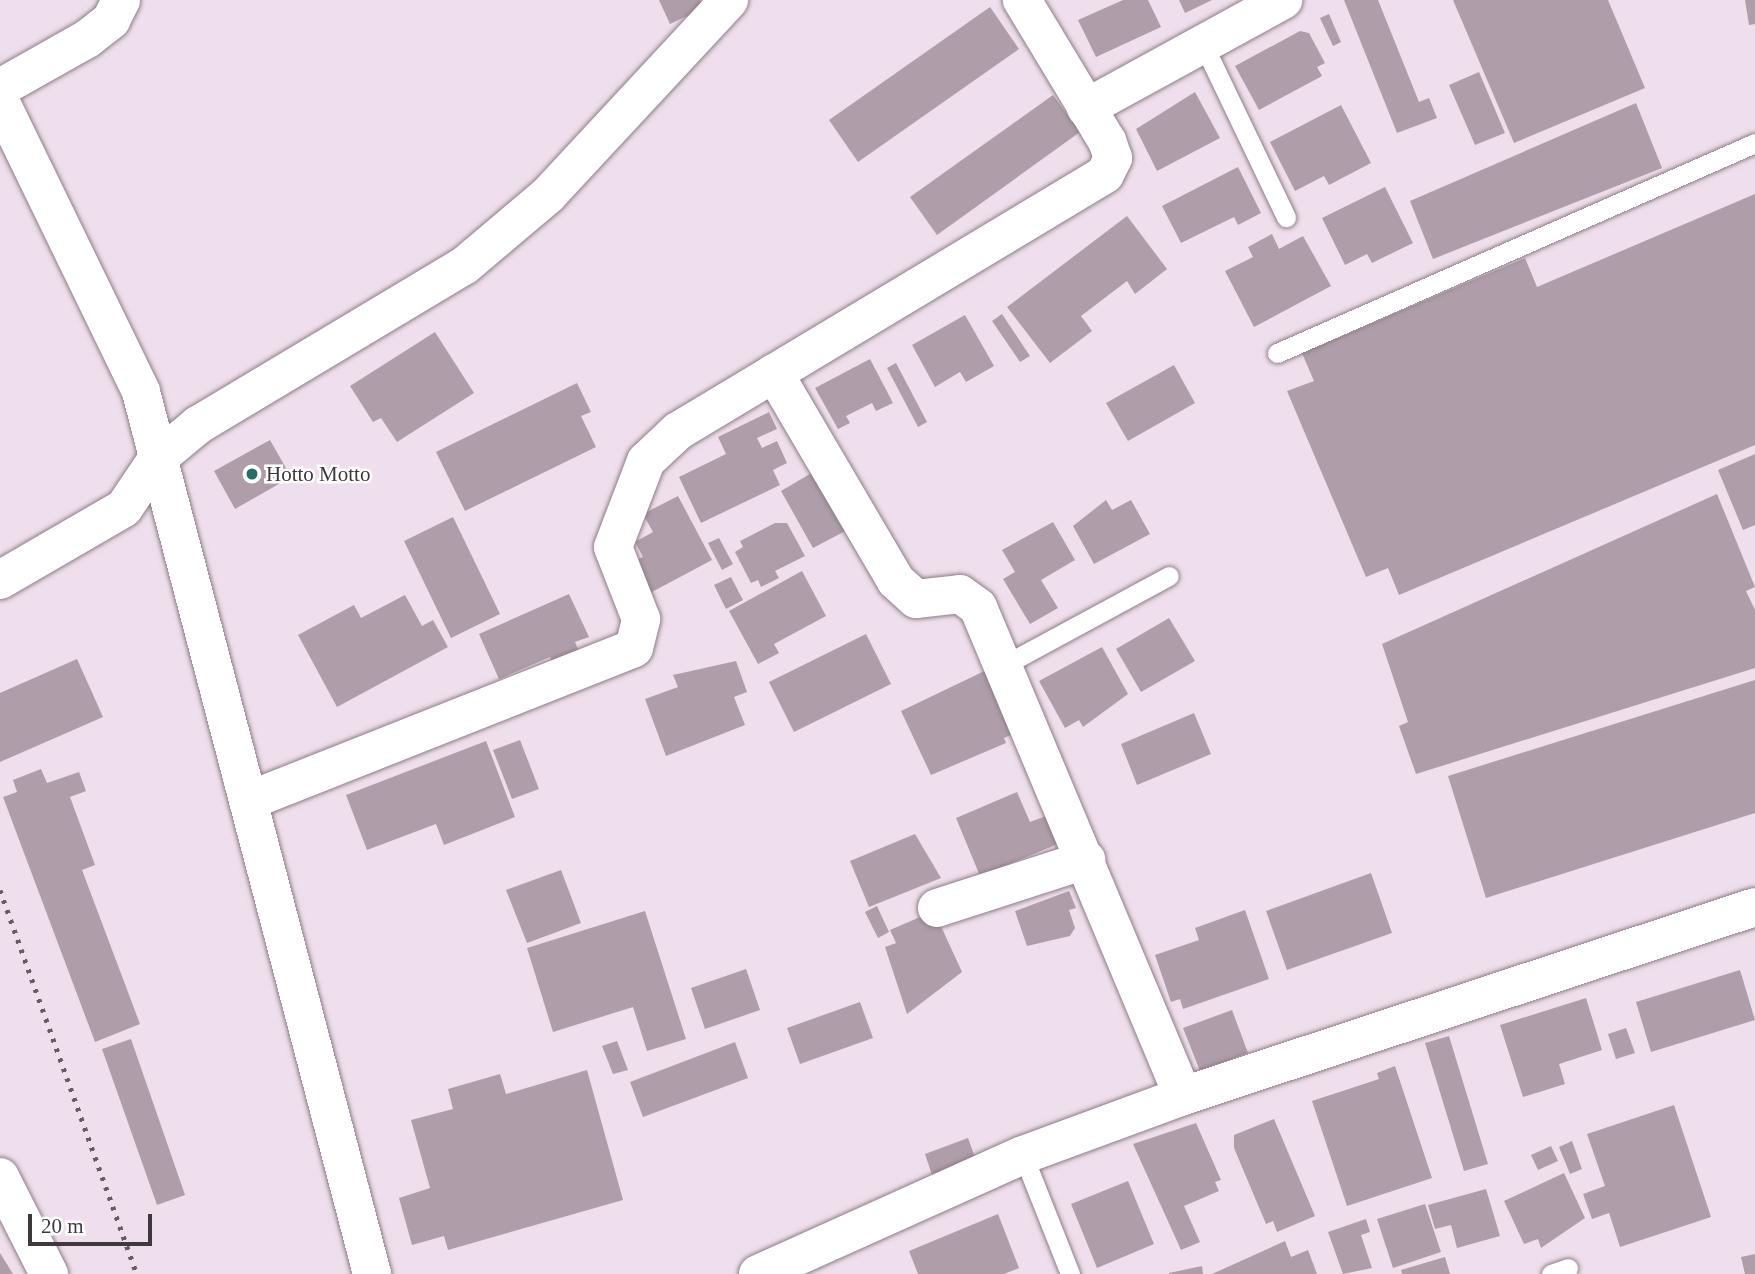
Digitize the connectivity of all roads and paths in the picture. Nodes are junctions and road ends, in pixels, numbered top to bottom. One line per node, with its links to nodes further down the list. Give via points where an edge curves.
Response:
1 (121, 0): 6 (street, via 111,20 87,39)
2 (729, 0): 13 (street, via 548,195 464,265 198,425)
3 (1022, 0): 8 (street)
4 (1283, 0): 5 (street)
5 (1203, 46): 8 (street); 10 (lane)
6 (0, 88)
7 (0, 101): 13 (street, via 141,392)
8 (1086, 108): 12 (street, via 1113,158 1105,174)
9 (1755, 143): 11 (lane)
10 (1286, 217)
11 (1277, 353)
12 (774, 373): 16 (street, via 896,581 916,599 960,594 978,607); 17 (street, via 678,432 646,461 613,547 641,619 634,648)
13 (158, 459): 15 (street, via 124,508); 17 (street)
14 (1169, 576): 16 (lane)
15 (0, 580)
16 (1006, 664): 18 (street)
17 (248, 801): 25 (street)
18 (1086, 860): 20 (street); 21 (street)
19 (1755, 907): 21 (street)
20 (937, 908)
21 (1183, 1096): 22 (street)
22 (1023, 1155): 26 (street); 27 (lane)
23 (0, 1177): 24 (street)
24 (48, 1274)
25 (372, 1274)
26 (758, 1274)
27 (1070, 1274)

